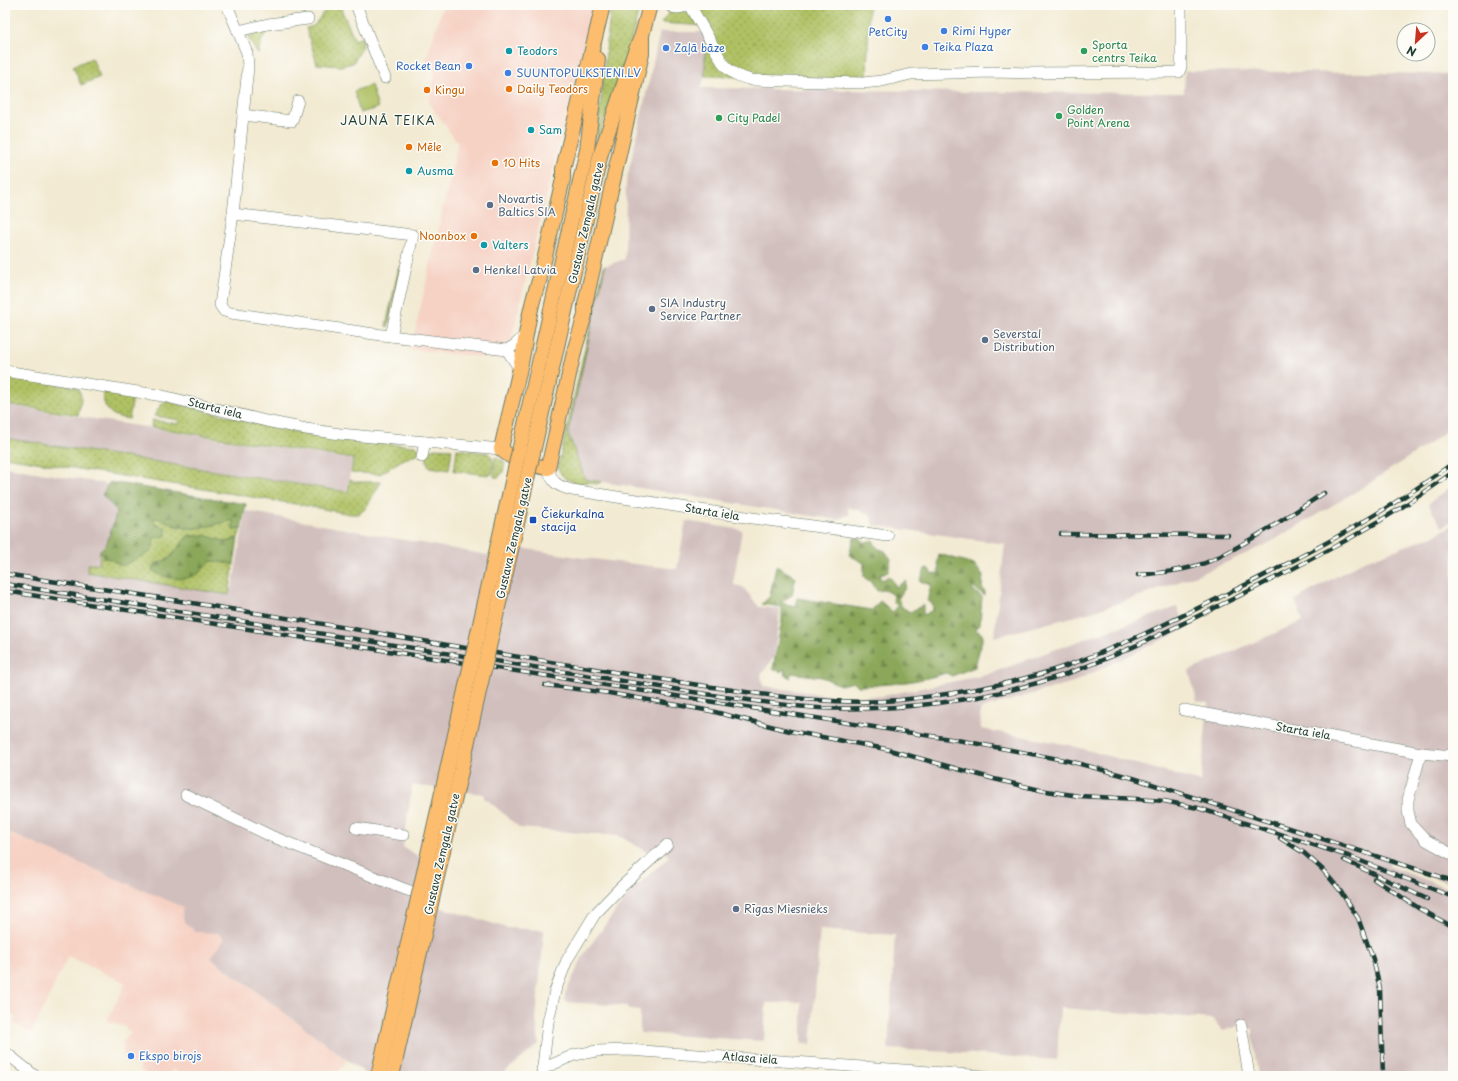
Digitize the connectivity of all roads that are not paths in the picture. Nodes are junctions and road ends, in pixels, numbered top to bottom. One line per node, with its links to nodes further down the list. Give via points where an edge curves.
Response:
1 (227, 5): 10 (street)
2 (356, 5): 12 (street)
3 (604, 5): 16 (main road); 39 (main road, Gustava Zemgala gatve, bridge, via 587,150)
4 (650, 5): 11 (main road, Gustava Zemgala gatve)
5 (668, 5): 6 (street, via 678,8)
6 (686, 5)
7 (690, 5): 8 (street, via 724,65 739,77 752,80 863,84 911,74 1179,72)
8 (1181, 5)
9 (308, 19): 10 (street)
10 (238, 31): 14 (street, via 247,53 248,67)
11 (642, 35): 24 (main road, via 642,54 585,304 585,315); 40 (main road, Gustava Zemgala gatve, bridge, via 601,153)
12 (385, 78)
13 (298, 101): 14 (street, via 292,122)
14 (243, 115): 15 (street)
15 (233, 214): 17 (street, via 220,305 224,311); 17 (street, via 413,235)
16 (525, 335): 18 (street); 19 (main road)
17 (391, 336): 18 (street)
18 (507, 350): 19 (street)
19 (519, 368): 22 (main road)
20 (5, 371): 21 (street, Starta iela, via 163,396 306,429)
21 (425, 442): 22 (street, Starta iela); 23 (street)
22 (501, 449): 24 (main road, via 525,464)
23 (422, 457)
24 (548, 468): 25 (street, Starta iela, via 551,480 572,490 764,520)
25 (888, 536)
26 (1184, 710): 27 (street, Starta iela)
27 (1421, 754): 28 (street, Starta iela); 33 (street, via 1408,800 1411,824 1426,840)
28 (1453, 756)
29 (186, 795): 34 (street, via 271,836 407,890)
30 (356, 828): 31 (street)
31 (404, 835)
32 (667, 845): 37 (street, via 595,914 567,960 555,991 548,1022)
33 (1453, 855)
34 (438, 897)
35 (1241, 1025): 42 (street)
36 (5, 1052): 38 (street)
37 (542, 1073): 41 (street, Atlasa iela, via 574,1055 629,1050)
38 (35, 1076)
39 (378, 1076)
40 (392, 1076)
41 (985, 1076)
42 (1249, 1076)

